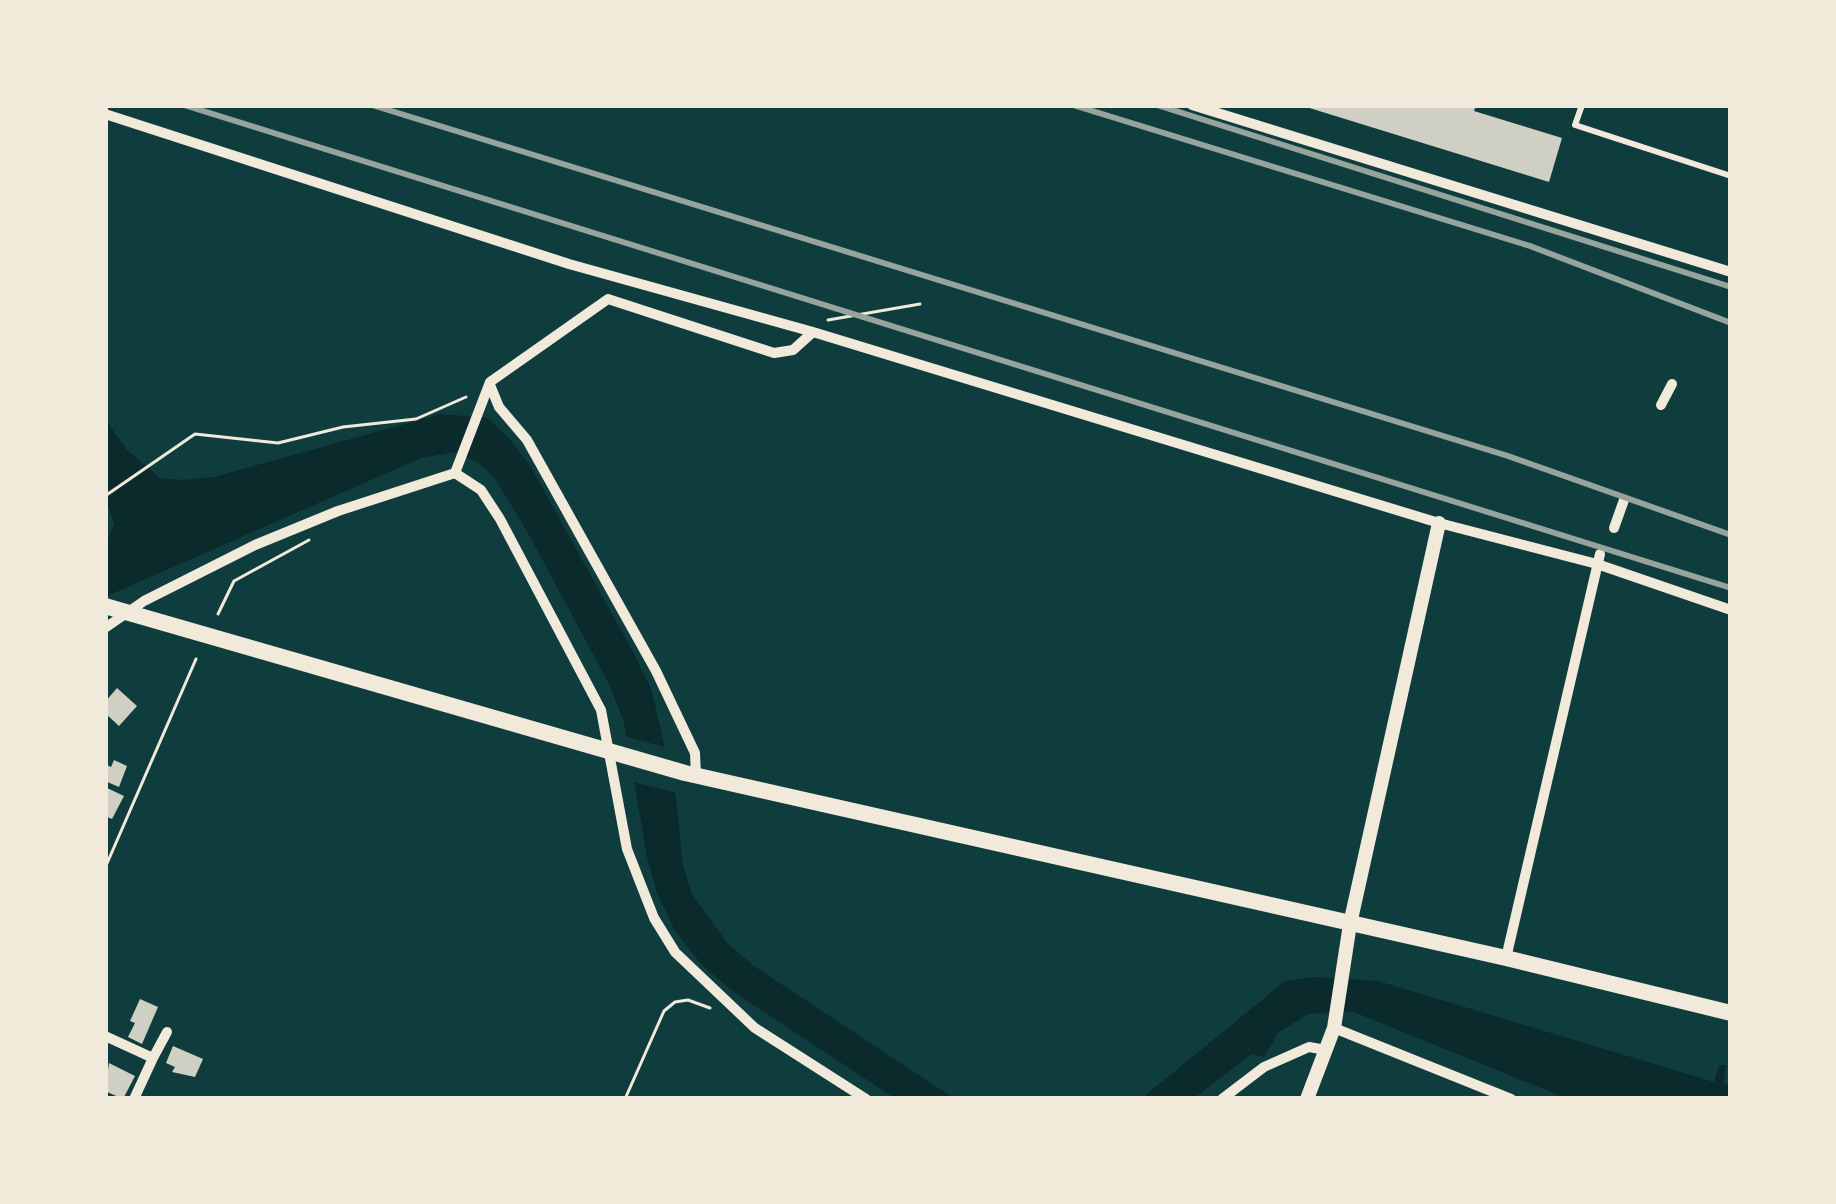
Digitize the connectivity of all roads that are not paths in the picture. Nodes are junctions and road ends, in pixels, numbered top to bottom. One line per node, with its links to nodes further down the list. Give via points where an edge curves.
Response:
1 (1192, 105): 5 (street)
2 (1582, 105): 4 (lane, via 1575,125)
3 (105, 114): 6 (street, via 569,264)
4 (1731, 176)
5 (1731, 272)
6 (813, 332): 7 (street, via 794,350 774,353 608,299); 12 (street)
7 (490, 382): 10 (street); 19 (street, via 656,671 695,753)
8 (1672, 384): 9 (street)
9 (1660, 405)
10 (457, 469): 15 (street, via 255,545); 18 (street, via 500,519 601,710)
11 (1624, 500): 13 (street)
12 (1439, 523): 14 (street); 20 (street)
13 (1614, 528)
14 (1599, 559): 16 (street); 21 (street)
15 (116, 609): 17 (street); 18 (main road)
16 (1731, 610)
17 (105, 628)
18 (616, 755): 19 (main road); 29 (street, via 627,849 675,952 755,1028)
19 (691, 774): 20 (main road)
20 (1350, 924): 21 (main road); 23 (street)
21 (1506, 958): 22 (main road)
22 (1731, 1013)
23 (1334, 1026): 26 (street); 32 (street)
24 (167, 1032): 27 (street)
25 (105, 1036): 27 (street)
26 (1326, 1050): 30 (street, via 1309,1047 1264,1067); 31 (street)
27 (153, 1058): 28 (street)
28 (134, 1099)
29 (866, 1099)
30 (1222, 1099)
31 (1307, 1099)
32 (1510, 1099)

